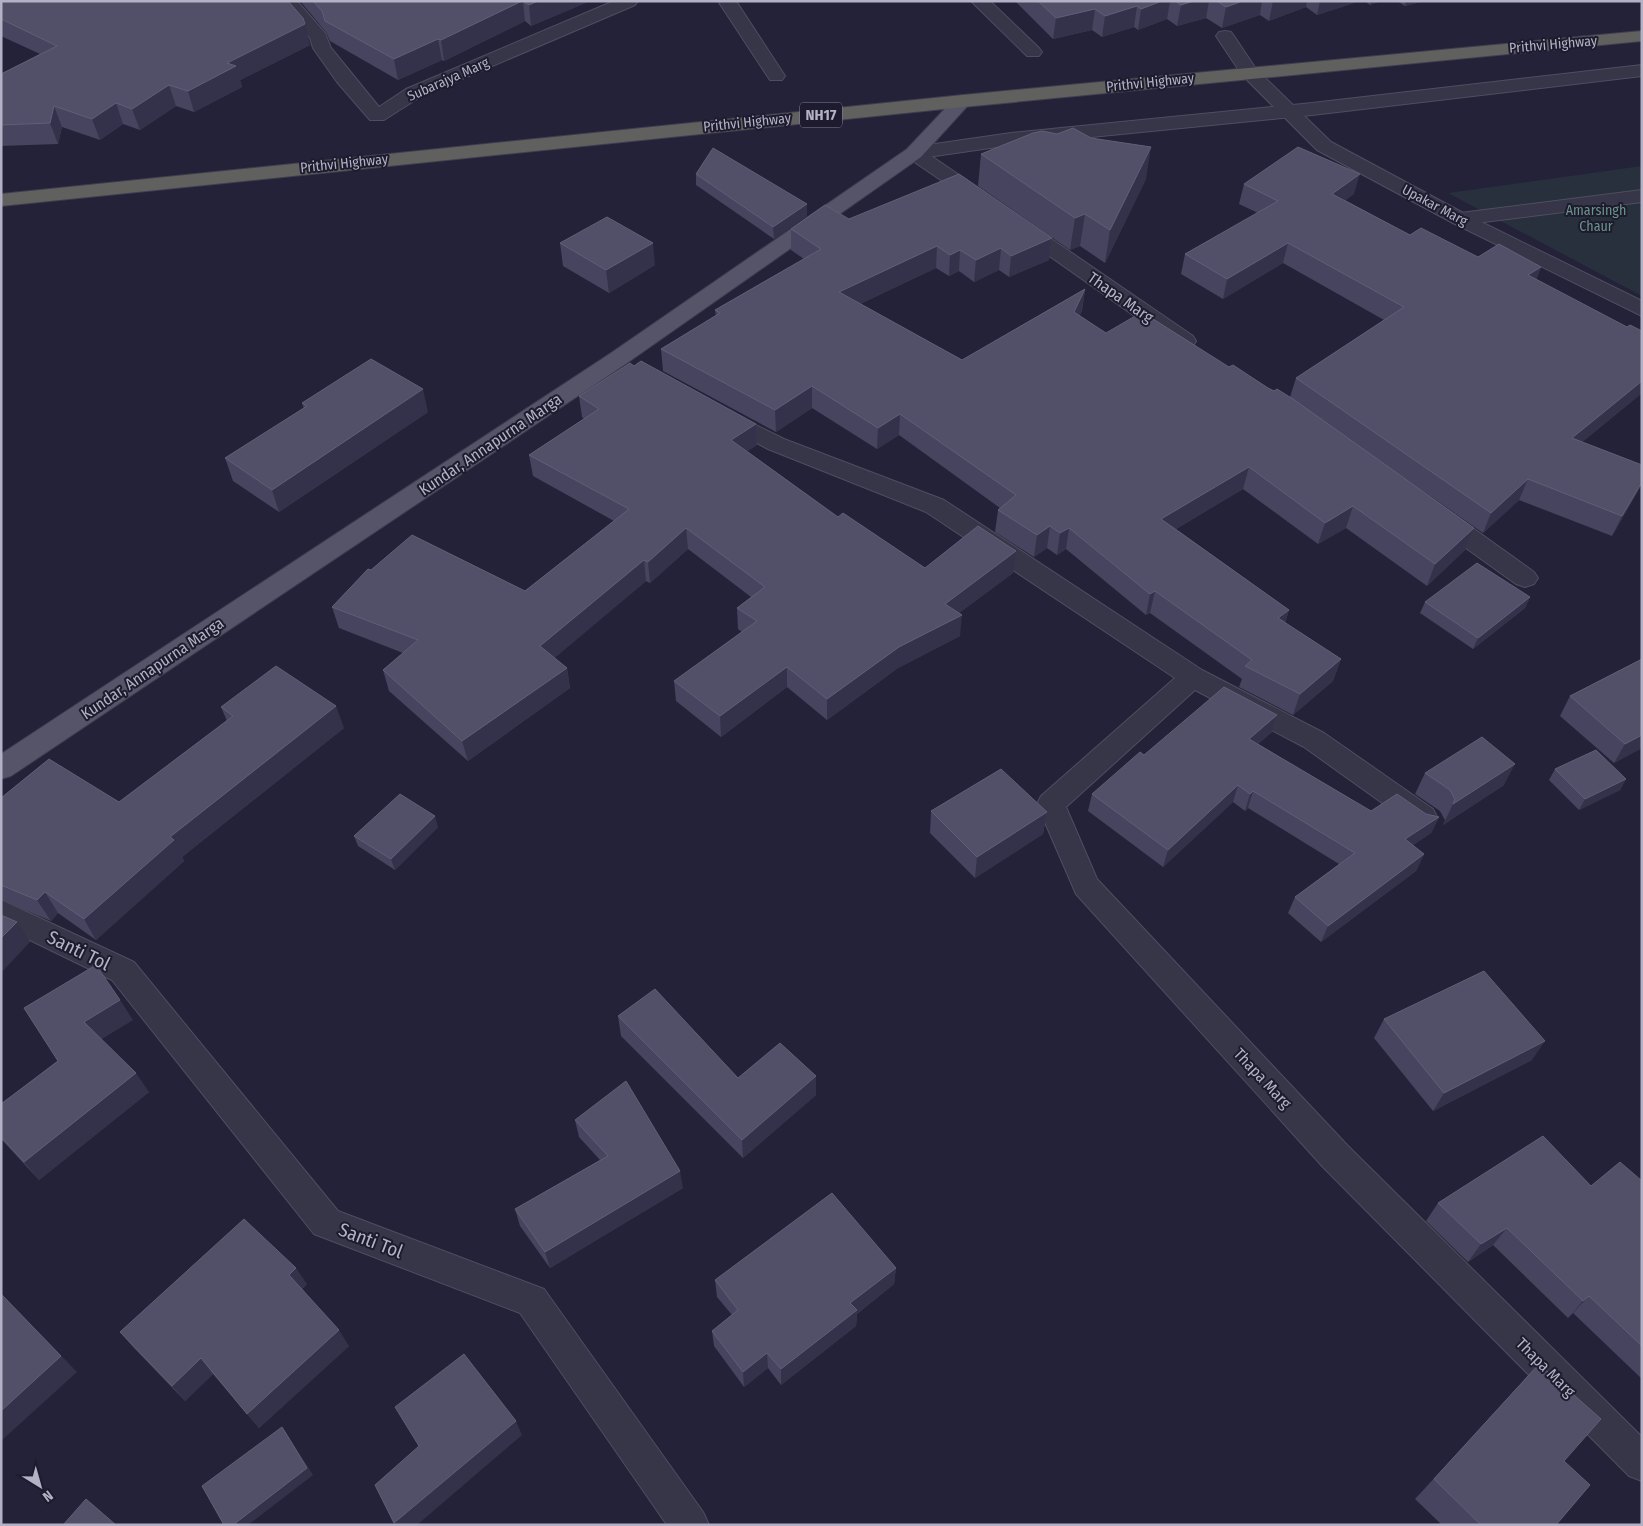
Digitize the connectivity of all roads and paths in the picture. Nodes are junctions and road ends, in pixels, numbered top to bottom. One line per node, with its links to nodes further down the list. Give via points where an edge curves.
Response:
1 (287, 1): 2 (street, Subarajya Marg, via 319,37 322,48 344,78 377,116 413,93)
2 (629, 1)
3 (727, 1): 10 (street)
4 (980, 1): 7 (street)
5 (1225, 36): 9 (street, Upakar Marg)
6 (1642, 36): 9 (highway, Prithvi Highway / NH17)
7 (1033, 52)
8 (1642, 70): 12 (street)
9 (1249, 72): 11 (highway, Prithvi Highway / NH17); 12 (street, Upakar Marg)
10 (776, 76)
11 (963, 101): 13 (main road, Kundar, Annapurna Marga); 15 (highway, Prithvi Highway / NH17)
12 (1290, 110): 13 (street, via 1011,139); 16 (street, Upakar Marg, via 1324,146)
13 (914, 153): 18 (street, Thapa Marg); 19 (main road, Kundar, Annapurna Marga)
14 (1642, 196): 16 (street)
15 (1, 200)
16 (1460, 219): 17 (street, Upakar Marg)
17 (1642, 310)
18 (1201, 353)
19 (619, 358): 20 (street); 25 (main road, Kundar, Annapurna Marga)
20 (645, 372)
21 (706, 406): 24 (street, via 776,444 935,506)
22 (1422, 504): 23 (street)
23 (1524, 578)
24 (1193, 677): 26 (street, via 1314,740); 28 (street, Thapa Marg, via 1051,804 1086,886 1335,1156)
25 (1, 768)
26 (1429, 821)
27 (1, 912): 29 (street, Santi Tol, via 123,971 326,1223 532,1301)
28 (1642, 1463)
29 (690, 1525)

